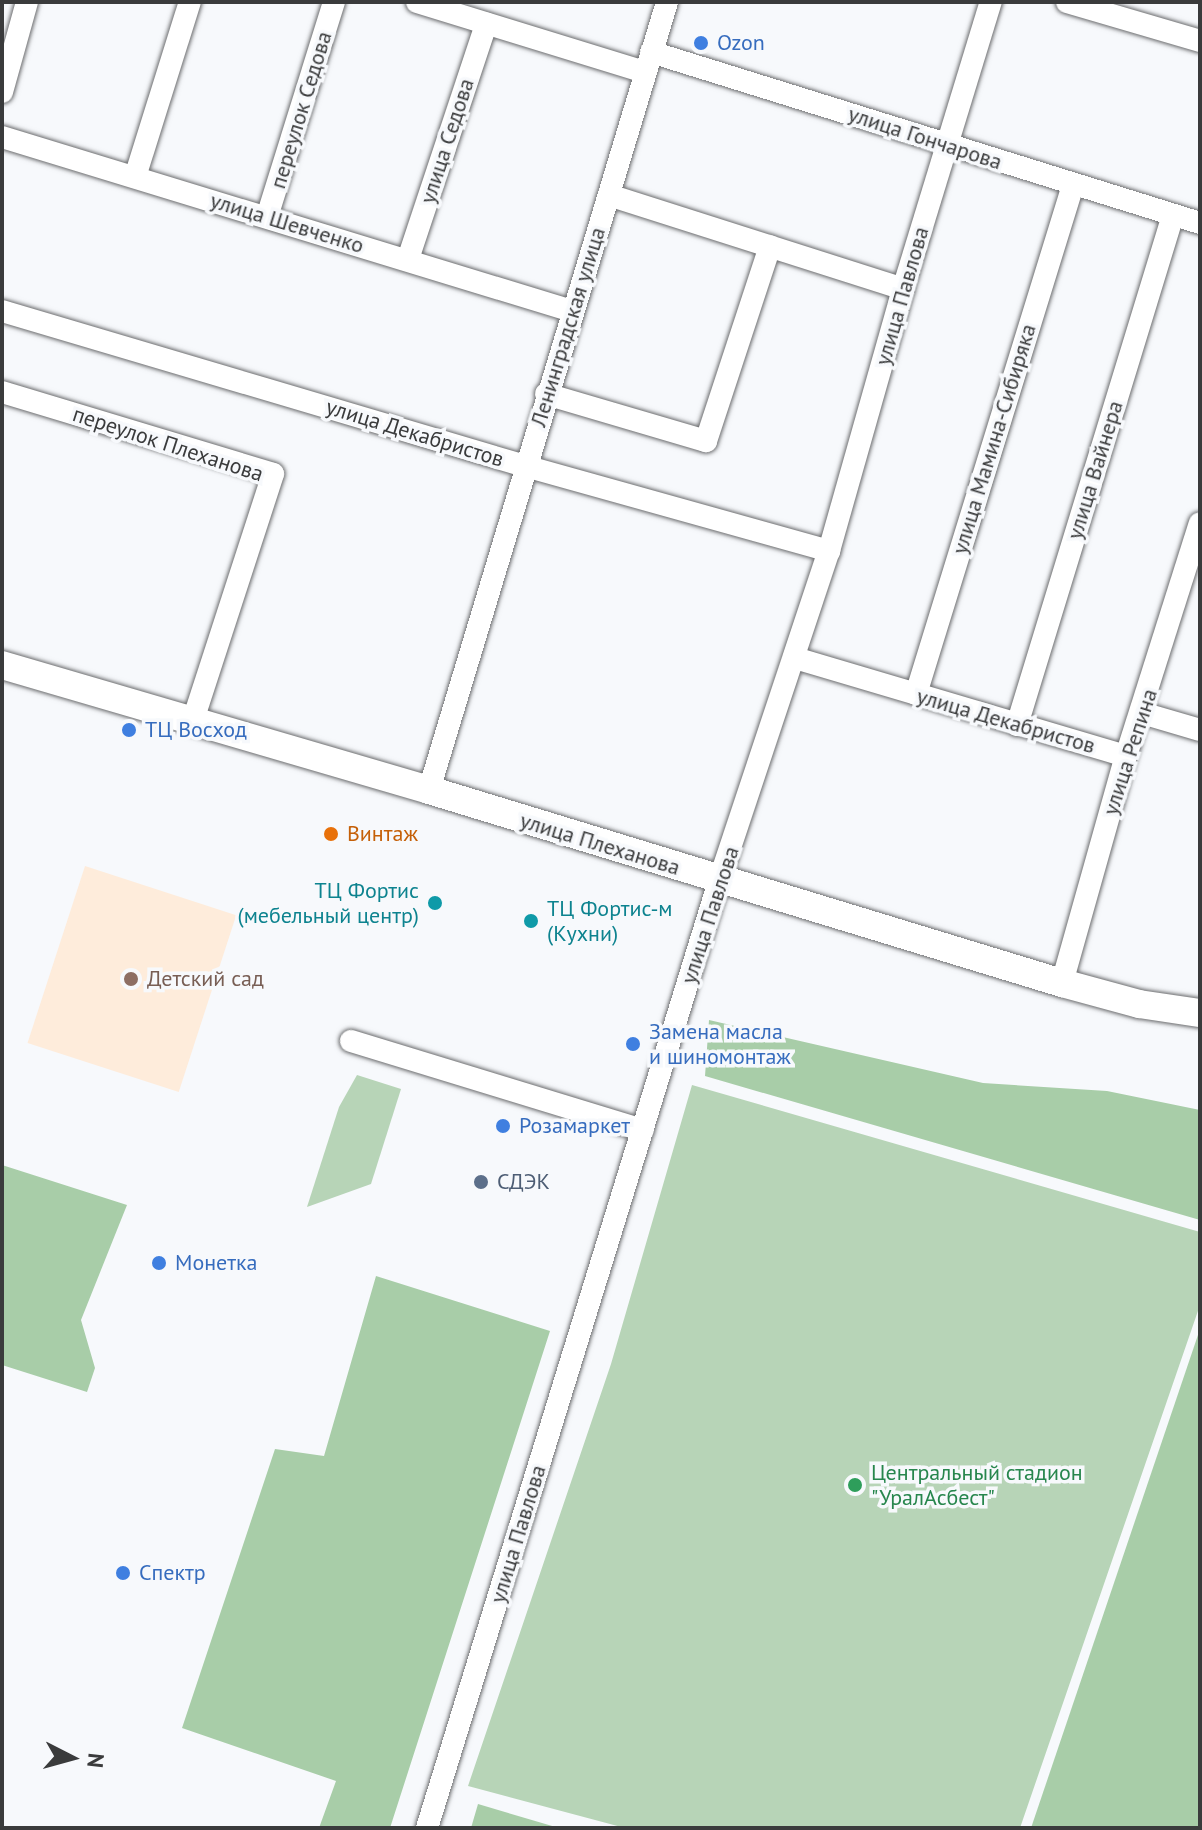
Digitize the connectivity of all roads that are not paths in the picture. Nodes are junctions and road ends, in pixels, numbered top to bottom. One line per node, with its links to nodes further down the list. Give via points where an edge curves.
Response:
1 (27, 2): 11 (street)
2 (190, 2): 14 (street)
3 (334, 2): 18 (street, переулок Седова)
4 (417, 2): 8 (street)
5 (667, 2): 10 (street, Ленинградская улица)
6 (991, 2): 13 (street, улица Павлова)
7 (1067, 2): 9 (street)
8 (486, 24): 10 (street); 21 (street, улица Седова)
9 (1200, 41)
10 (648, 62): 13 (street, улица Гончарова); 16 (street, Ленинградская улица)
11 (2, 92)
12 (2, 137): 14 (street, улица Шевченко)
13 (948, 146): 15 (street, улица Гончарова); 22 (street, улица Павлова)
14 (135, 177): 18 (street, улица Шевченко)
15 (1073, 185): 17 (street, улица Гончарова); 33 (street, улица Мамина-Сибиряка)
16 (609, 195): 20 (street); 24 (street, Ленинградская улица)
17 (1173, 215): 19 (street, улица Гончарова); 36 (street, улица Вайнера)
18 (267, 217): 21 (street, улица Шевченко)
19 (1200, 223)
20 (770, 246): 22 (street); 26 (street, via 706,441)
21 (408, 259): 24 (street, улица Шевченко)
22 (903, 289): 29 (street, улица Павлова)
23 (2, 311): 27 (street, улица Декабристов)
24 (572, 311): 26 (street, Ленинградская улица)
25 (2, 392): 35 (street, переулок Плеханова, via 273,474)
26 (546, 394): 27 (street, Ленинградская улица)
27 (525, 466): 29 (street, улица Декабристов); 39 (street, Ленинградская улица)
28 (1200, 523): 30 (street, улица Репина)
29 (829, 551): 31 (street, улица Павлова)
30 (1192, 578): 34 (street, улица Репина)
31 (795, 658): 33 (street, улица Декабристов); 40 (street, улица Павлова)
32 (2, 665): 35 (main road, улица Плеханова)
33 (916, 694): 36 (street, улица Декабристов)
34 (1142, 713): 37 (street); 38 (street, улица Репина)
35 (192, 723): 39 (main road, улица Плеханова)
36 (1017, 725): 38 (street, улица Декабристов)
37 (1200, 730)
38 (1126, 756): 41 (street, улица Репина)
39 (429, 790): 40 (main road, улица Плеханова)
40 (719, 881): 41 (main road, улица Плеханова); 44 (street, улица Павлова)
41 (1062, 983): 42 (main road, улица Плеханова, via 1151,1007)
42 (1200, 1013)
43 (351, 1041): 44 (street)
44 (643, 1130): 45 (street, улица Павлова)
45 (427, 1828)

